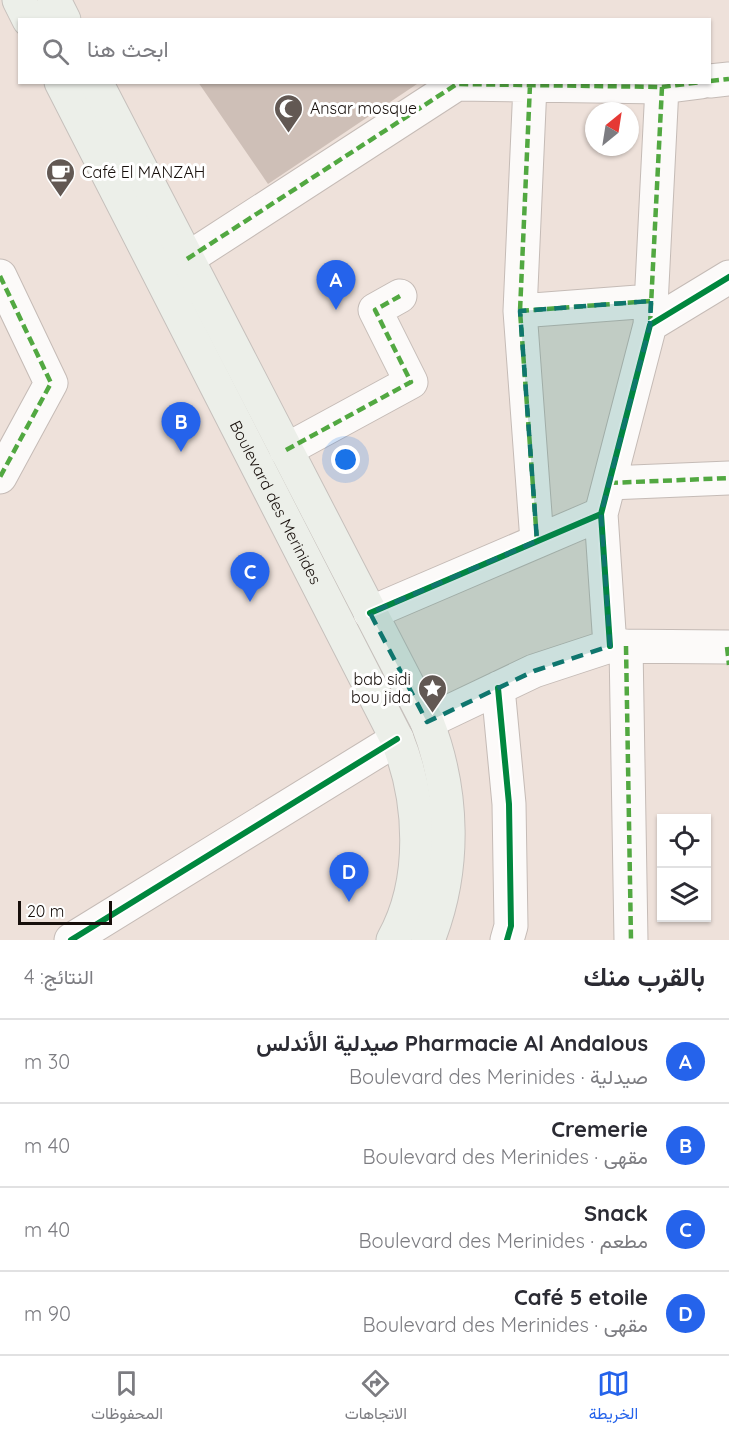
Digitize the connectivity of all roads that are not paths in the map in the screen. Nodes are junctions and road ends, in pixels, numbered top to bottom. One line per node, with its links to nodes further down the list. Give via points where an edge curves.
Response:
1 (19, 0): 3 (main road)
2 (54, 0): 4 (main road)
3 (27, 18)
4 (63, 18)
5 (729, 79): 6 (street)
6 (711, 81)
7 (62, 84): 29 (main road, Boulevard des Merinides)
8 (97, 84): 12 (main road, Boulevard des Merinides)
9 (685, 84): 11 (street)
10 (530, 85): 11 (street); 12 (street, via 457,84); 16 (street)
11 (662, 87): 17 (street)
12 (187, 259): 18 (main road, Boulevard des Merinides)
13 (0, 276): 19 (street, via 51,383)
14 (729, 277): 17 (street)
15 (400, 296): 18 (street, via 375,310 411,382)
16 (520, 311): 17 (street); 23 (street)
17 (651, 313): 21 (street)
18 (286, 450): 24 (main road, Boulevard des Merinides)
19 (0, 477)
20 (729, 478): 21 (street)
21 (609, 483): 22 (street)
22 (601, 514): 23 (street); 25 (street)
23 (537, 541): 24 (street)
24 (370, 613): 28 (main road, Boulevard des Merinides)
25 (618, 646): 26 (street); 27 (street, via 534,671); 34 (street)
26 (728, 653)
27 (498, 688): 28 (street); 33 (street, via 509,804 511,926)
28 (427, 722): 32 (main road, Boulevard des Merinides, via 445,785 448,837 441,900)
29 (398, 739): 30 (street); 31 (main road, Boulevard des Merinides, via 407,763 416,814 412,884)
30 (71, 940)
31 (393, 940)
32 (428, 940)
33 (507, 940)
34 (631, 940)

